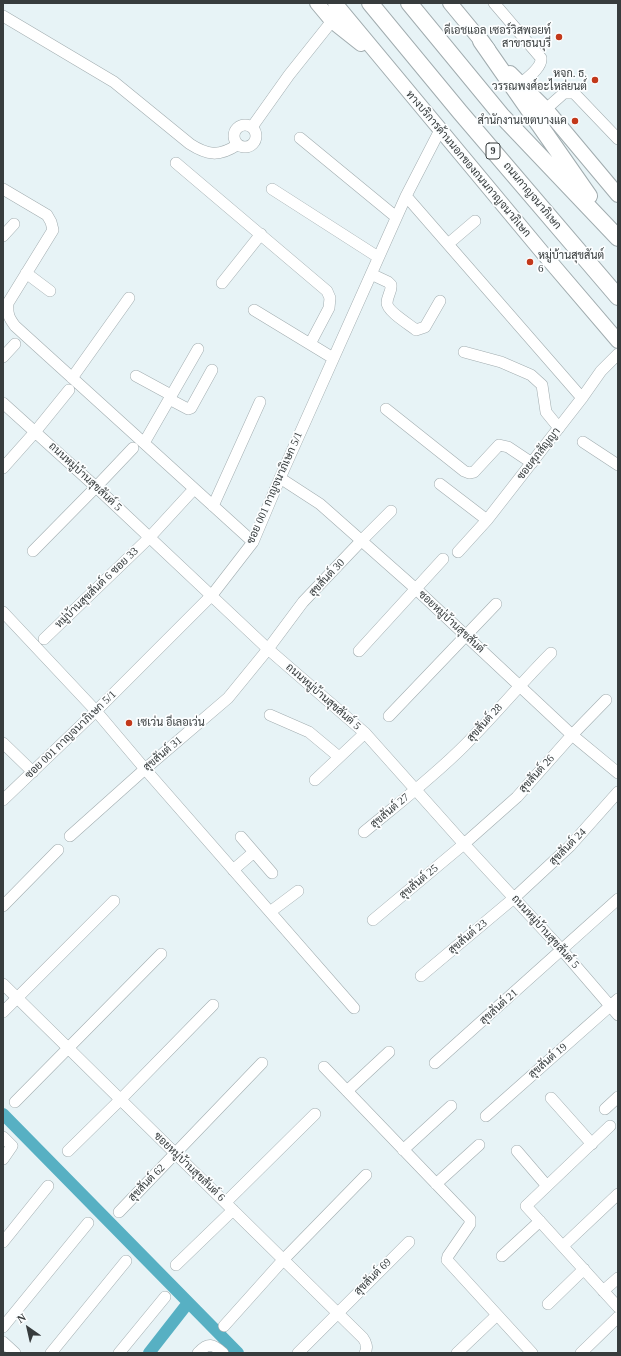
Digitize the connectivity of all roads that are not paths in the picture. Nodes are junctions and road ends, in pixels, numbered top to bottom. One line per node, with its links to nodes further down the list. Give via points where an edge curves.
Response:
1 (317, 3): 8 (main road)
2 (335, 3): 10 (main road, ทางบริการด้านนอกของถนนกาญจนาภิเษก)
3 (370, 3): 36 (highway, ถนนกาญจนาภิเษก / 9)
4 (409, 3): 29 (highway, via 502,116)
5 (450, 3): 9 (main road)
6 (494, 3): 11 (street, via 541,58 539,66)
7 (3, 16): 17 (street, via 114,82 202,151 221,153)
8 (332, 21): 10 (main road); 13 (street)
9 (481, 41): 11 (main road); 29 (highway)
10 (383, 62): 14 (main road, ทางบริการด้านนอกของถนนกาญจนาภิเษก)
11 (520, 84): 12 (main road)
12 (546, 109): 16 (street, via 564,93 574,93); 19 (main road)
13 (252, 127): 17 (street, via 244,125 238,128 233,138); 17 (street, via 256,136 252,145 244,148)
14 (440, 130): 23 (street, ซอย 001 กาญจนาภิเษก 5/1); 40 (main road, ทางบริการด้านนอกของถนนกาญจนาภิเษก)
15 (300, 138): 24 (street)
16 (618, 139)
17 (237, 144)
18 (176, 163): 27 (street)
19 (613, 182): 22 (main road)
20 (3, 189): 32 (street, via 40,210 51,222 53,230)
21 (272, 190): 31 (street)
22 (618, 195)
23 (406, 196): 24 (street, ซอย 001 กาญจนาภิเษก 5/1); 30 (street)
24 (396, 217): 31 (street, ซอย 001 กาญจนาภิเษก 5/1)
25 (475, 221): 30 (street)
26 (14, 224): 28 (street)
27 (261, 234): 34 (street); 42 (street, via 327,291 330,298 329,308)
28 (3, 236)
29 (618, 238)
30 (448, 244): 53 (street)
31 (378, 257): 33 (street, ซอย 001 กาญจนาภิเษก 5/1)
32 (26, 273): 35 (street); 50 (street, via 8,303 8,317)
33 (370, 274): 38 (street, via 391,284 387,306 416,330 425,327); 47 (street, ซอย 001 กาญจนาภิเษก 5/1)
34 (222, 283)
35 (50, 291)
36 (618, 297)
37 (129, 298): 50 (street)
38 (440, 301)
39 (254, 310): 42 (street)
40 (618, 340)
41 (15, 344): 46 (street)
42 (310, 344): 47 (street)
43 (198, 349): 52 (street)
44 (464, 352): 57 (street, via 501,362 531,375 542,385 546,412)
45 (618, 354): 53 (street, ซอยศุภสัญญา, via 601,371)
46 (3, 357)
47 (333, 358): 65 (street, ซอย 001 กาญจนาภิเษก 5/1)
48 (212, 370): 52 (street, via 191,408 188,409)
49 (136, 376): 52 (street)
50 (72, 378): 60 (street)
51 (69, 390): 58 (street)
52 (170, 397): 60 (street)
53 (582, 398): 57 (street, ซอยศุภสัญญา)
54 (260, 402): 69 (street)
55 (3, 403): 58 (street, ถนนหมู่บ้านสุขสันต์ 5)
56 (386, 409): 62 (street, via 464,472 474,472 499,445 508,447)
57 (559, 428): 62 (street, ซอยศุภสัญญา)
58 (35, 432): 64 (street); 67 (street, ถนนหมู่บ้านสุขสันต์ 5)
59 (583, 442): 63 (street)
60 (144, 443): 68 (street)
61 (133, 448): 67 (street)
62 (532, 463): 71 (street, ซอยศุภสัญญา)
63 (618, 464)
64 (3, 468)
65 (280, 478): 73 (street, ซอยหมู่บ้านสุขสันต์, via 320,504); 74 (street, ซอย 001 กาญจนาภิเษก 5/1)
66 (440, 484): 71 (street)
67 (96, 487): 72 (street, ถนนหมู่บ้านสุขสันต์ 5); 75 (street)
68 (194, 489): 69 (street); 72 (street, หมู่บ้านสุขสันต์ 6 ซอย 33)
69 (213, 506): 74 (street)
70 (391, 511): 73 (street, สุขสันต์ 30)
71 (487, 520): 76 (street, ซอยศุภสัญญา)
72 (149, 538): 79 (street, ถนนหมู่บ้านสุขสันต์ 5); 83 (street, หมู่บ้านสุขสันต์ 6 ซอย 33)
73 (362, 540): 78 (street, ซอยหมู่บ้านสุขสันต์); 84 (street, สุขสันต์ 30, via 303,602)
74 (253, 542): 79 (street, ซอย 001 กาญจนาภิเษก 5/1)
75 (33, 551)
76 (458, 552)
77 (443, 559): 78 (street)
78 (416, 589): 82 (street, ซอยหมู่บ้านสุขสันต์); 85 (street)
79 (212, 595): 84 (street, ถนนหมู่บ้านสุขสันต์ 5); 89 (street, ซอย 001 กาญจนาภิเษก 5/1)
80 (496, 604): 82 (street)
81 (3, 612): 89 (street)
82 (466, 636): 87 (street, ซอยหมู่บ้านสุขสันต์); 91 (street)
83 (44, 639)
84 (268, 649): 92 (street, ถนนหมู่บ้านสุขสันต์ 5); 96 (street, สุขสันต์ 31, via 228,698)
85 (359, 651)
86 (551, 653): 87 (street, สุขสันต์ 28)
87 (519, 686): 93 (street, ซอยหมู่บ้านสุขสันต์); 100 (street, สุขสันต์ 28, via 463,747)
88 (606, 700): 93 (street, สุขสันต์ 26)
89 (96, 710): 96 (street); 97 (street, ซอย 001 กาญจนาภิเษก 5/1)
90 (270, 714): 95 (street, via 308,732)
91 (389, 716)
92 (365, 733): 95 (street); 100 (street, ถนนหมู่บ้านสุขสันต์ 5)
93 (572, 734): 98 (street, ซอยหมู่บ้านสุขสันต์); 106 (street, สุขสันต์ 26, via 516,797)
94 (3, 743): 97 (street)
95 (339, 757): 99 (street)
96 (145, 769): 104 (street, สุขสันต์ 31); 109 (street)
97 (33, 772): 102 (street, ซอย 001 กาญจนาภิเษก 5/1)
98 (618, 773)
99 (315, 780)
100 (416, 789): 103 (street, สุขสันต์ 27); 106 (street, ถนนหมู่บ้านสุขสันต์ 5)
101 (618, 792): 112 (street, สุขสันต์ 24, via 570,846)
102 (3, 800)
103 (364, 832)
104 (70, 836)
105 (241, 837): 108 (street)
106 (464, 844): 112 (street, ถนนหมู่บ้านสุขสันต์ 5); 117 (street, สุขสันต์ 25)
107 (58, 850): 115 (street)
108 (254, 852): 109 (street); 110 (street)
109 (233, 870): 116 (street)
110 (272, 872)
111 (298, 891): 116 (street)
112 (514, 898): 118 (street, ถนนหมู่บ้านสุขสันต์ 5); 120 (street, สุขสันต์ 23)
113 (618, 899): 118 (street, สุขสันต์ 21)
114 (114, 901): 122 (street)
115 (3, 906)
116 (270, 912): 125 (street)
117 (374, 920)
118 (562, 950): 123 (street, ถนนหมู่บ้านสุขสันต์ 5); 131 (street, สุขสันต์ 21)
119 (161, 954): 128 (street)
120 (421, 976)
121 (3, 984): 122 (street, ซอยหมู่บ้านสุขสันต์ 6)
122 (17, 998): 126 (street); 128 (street, ซอยหมู่บ้านสุขสันต์ 6)
123 (614, 1002): 127 (street, ถนนหมู่บ้านสุขสันต์ 5); 141 (street, สุขสันต์ 19)
124 (213, 1005): 136 (street)
125 (354, 1008)
126 (3, 1012)
127 (618, 1015)
128 (68, 1048): 136 (street, ซอยหมู่บ้านสุขสันต์ 6); 137 (street)
129 (389, 1052): 133 (street)
130 (262, 1063): 149 (street, สุขสันต์ 62)
131 (435, 1063)
132 (324, 1067): 133 (street)
133 (347, 1091): 146 (street)
134 (618, 1097): 139 (street)
135 (551, 1098): 144 (street)
136 (120, 1100): 147 (street); 149 (street, ซอยหมู่บ้านสุขสันต์ 6)
137 (15, 1102)
138 (451, 1106): 146 (street)
139 (604, 1109)
140 (315, 1114): 156 (street)
141 (486, 1116)
142 (610, 1126): 144 (street)
143 (3, 1137): 150 (street, via 12,1146)
144 (592, 1144): 154 (street)
145 (479, 1145): 152 (street)
146 (403, 1150): 152 (street)
147 (68, 1151)
148 (516, 1151): 154 (street)
149 (175, 1154): 156 (street, ซอยหมู่บ้านสุขสันต์ 6); 157 (street, สุขสันต์ 62)
150 (3, 1159)
151 (366, 1175): 164 (street)
152 (436, 1184): 174 (street, via 470,1219 447,1260)
153 (48, 1186): 160 (street)
154 (547, 1186): 158 (street, via 526,1206)
155 (618, 1194): 162 (street)
156 (229, 1206): 164 (street, ซอยหมู่บ้านสุขสันต์ 6); 166 (street)
157 (119, 1212)
158 (540, 1221): 162 (street); 163 (street)
159 (88, 1223): 177 (street)
160 (3, 1242)
161 (409, 1242): 173 (street, สุขสันต์ 69)
162 (563, 1246): 167 (street)
163 (502, 1256)
164 (284, 1259): 173 (street, ซอยหมู่บ้านสุขสันต์ 6); 176 (street)
165 (126, 1261): 180 (street)
166 (176, 1265)
167 (584, 1269): 169 (street); 171 (street)
168 (618, 1278): 169 (street)
169 (603, 1291): 172 (street)
170 (165, 1297): 181 (street)
171 (548, 1304)
172 (618, 1307)
173 (338, 1313): 184 (street, สุขสันต์ 69); 185 (street, ซอยหมู่บ้านสุขสันต์ 6, via 363,1338)
174 (497, 1315): 186 (street); 187 (street)
175 (618, 1317): 188 (street)
176 (224, 1326)
177 (3, 1327)
178 (3, 1342): 179 (street)
179 (15, 1353)
180 (51, 1353)
181 (119, 1353)
182 (198, 1353): 183 (street, via 210,1345)
183 (223, 1353)
184 (298, 1353)
185 (365, 1353)
186 (457, 1353)
187 (532, 1353)
188 (580, 1353)

